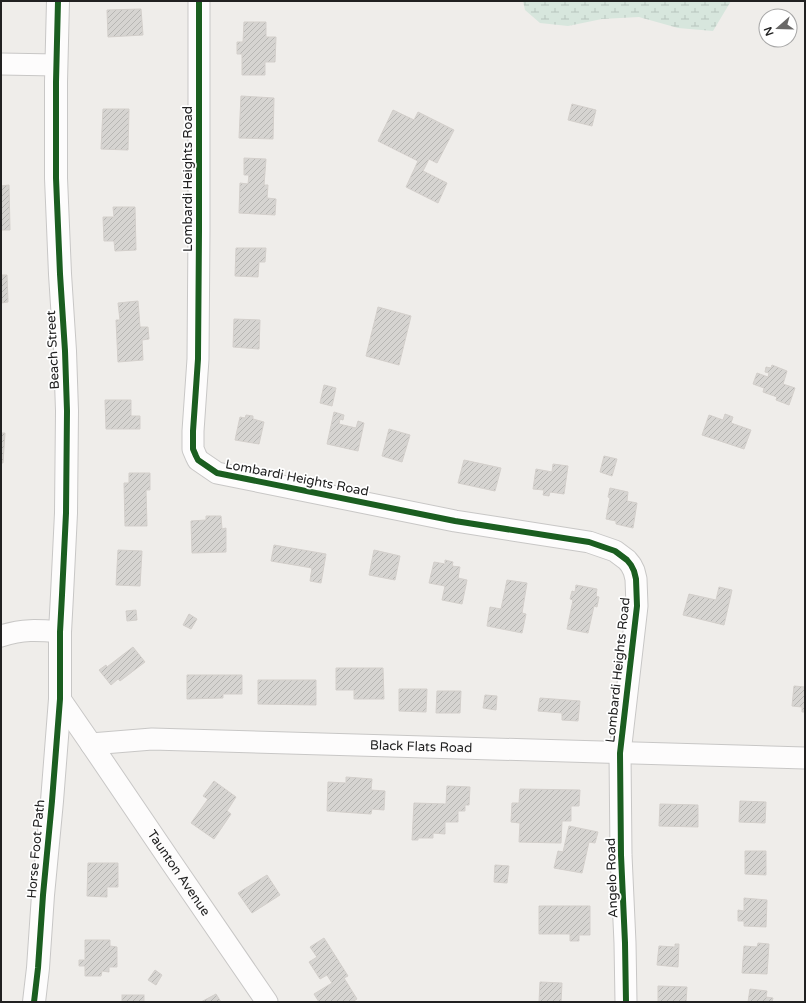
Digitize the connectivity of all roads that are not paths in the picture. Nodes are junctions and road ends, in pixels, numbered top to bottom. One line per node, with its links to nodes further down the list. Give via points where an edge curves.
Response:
1 (58, 1): 4 (street, Beach Street)
2 (199, 1): 9 (street, Lombardi Heights Road, via 198,359 193,431 193,449 198,460 217,473 455,521 589,542 615,551 634,571 637,606)
3 (1, 64): 4 (street)
4 (56, 65): 5 (street, Beach Street, via 56,178 67,412 66,512)
5 (60, 632): 6 (street, via 20,631); 7 (street, Beach Street)
6 (1, 636)
7 (60, 699): 8 (street); 11 (street, Horse Foot Path)
8 (91, 744): 9 (street, Black Flats Road, via 152,739); 12 (street, Taunton Avenue)
9 (620, 753): 10 (street, Black Flats Road); 13 (street, Angelo Road)
10 (805, 758)
11 (34, 1002)
12 (267, 1002)
13 (626, 1002)

